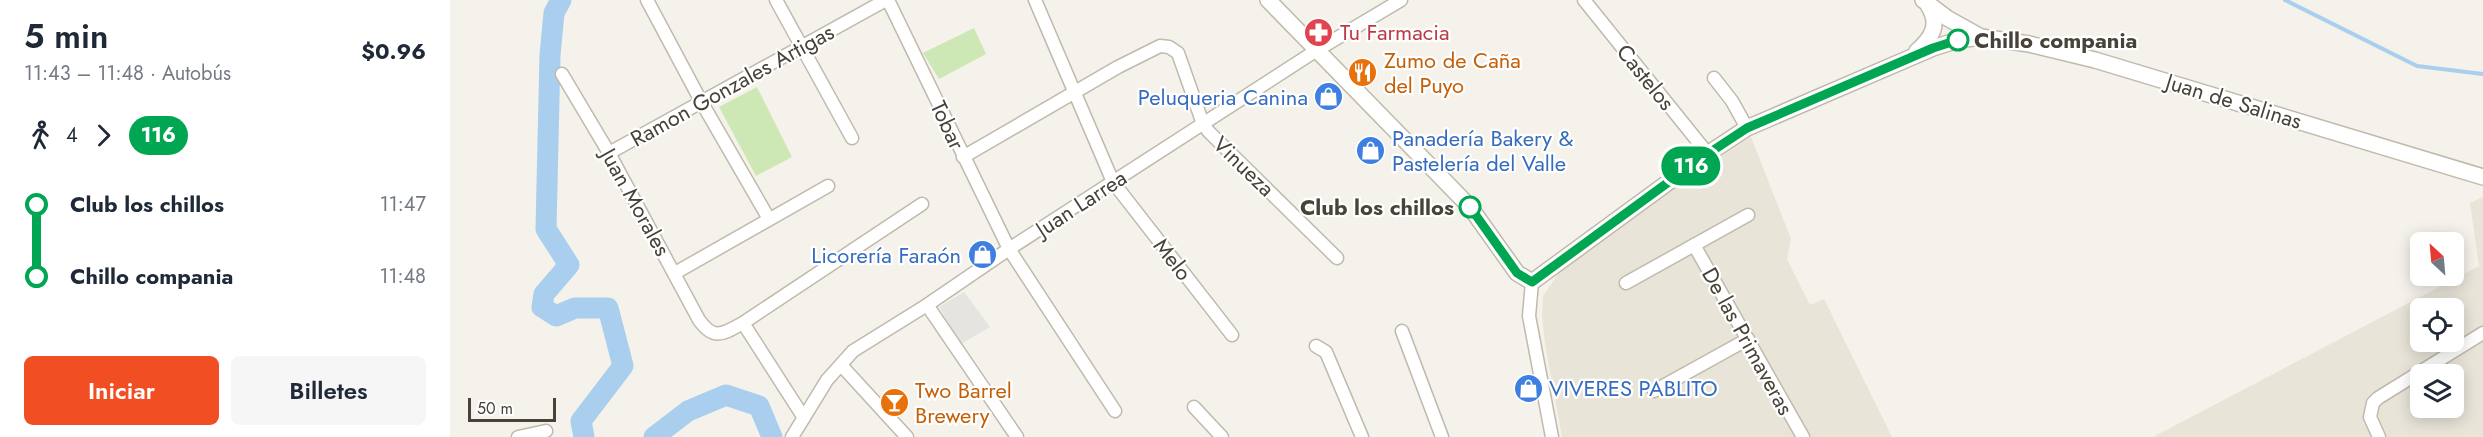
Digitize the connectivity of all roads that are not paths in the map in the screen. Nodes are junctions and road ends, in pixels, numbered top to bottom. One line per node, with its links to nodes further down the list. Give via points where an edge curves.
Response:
1 (647, 0): 16 (street)
2 (776, 0): 10 (street)
3 (887, 0): 10 (street, Ramon Gonzales Artigas); 22 (street, Tobar)
4 (1035, 0): 15 (street, Melo)
5 (1268, 0): 11 (street)
6 (1401, 0): 11 (street, Juan Larrea)
7 (1584, 0): 21 (street, Castelos)
8 (1926, 3): 9 (street, Juan de Salinas); 12 (street, via 1935,21 1934,30)
9 (1982, 37): 12 (street, Juan de Salinas, via 1945,43); 23 (street, Juan de Salinas, via 2095,60)
10 (802, 47): 16 (street, Ramon Gonzales Artigas); 19 (street)
11 (1317, 50): 17 (street, Juan Larrea); 33 (street, via 1470,207 1517,273)
12 (1905, 60): 18 (street, Juan de Salinas)
13 (562, 74): 20 (street, Juan Morales)
14 (1714, 78): 18 (street)
15 (1075, 92): 17 (street, via 1160,46 1169,47 1178,52); 22 (street); 24 (street, Melo)
16 (702, 103): 20 (street, Ramon Gonzales Artigas); 28 (street)
17 (1203, 124): 24 (street, Juan Larrea); 31 (street, Vinueza)
18 (1747, 128): 21 (street, Juan de Salinas)
19 (852, 138)
20 (609, 153): 32 (street, Juan Morales)
21 (1708, 154): 33 (street, Juan de Salinas)
22 (963, 157): 30 (street, Tobar)
23 (2483, 177)
24 (1113, 182): 30 (street, Juan Larrea); 39 (street, Melo)
25 (828, 186): 28 (street)
26 (922, 204): 36 (street)
27 (1748, 215): 29 (street)
28 (769, 219): 32 (street)
29 (1694, 244): 34 (street); 40 (street, De las Primaveras)
30 (1009, 249): 35 (street, Juan Larrea); 45 (street, Tobar)
31 (1337, 258)
32 (675, 273): 36 (street, Juan Morales, via 707,331 725,333)
33 (1532, 282): 55 (street, via 1529,316)
34 (1626, 283)
35 (927, 305): 42 (street, Juan Larrea, via 853,351); 52 (street)
36 (743, 323): 46 (street)
37 (1402, 331): 48 (street)
38 (2483, 333): 57 (street, via 2378,398 2370,417)
39 (1232, 335)
40 (1748, 339): 43 (street); 56 (street, De las Primaveras)
41 (1316, 346): 54 (street, via 1326,352)
42 (841, 365): 46 (street, Juan Larrea); 51 (street)
43 (1654, 391)
44 (1194, 407): 53 (street)
45 (1115, 411)
46 (804, 418): 50 (street, Juan Larrea)
47 (546, 431): 49 (street)
48 (1441, 436)
49 (518, 437)
50 (792, 437)
51 (907, 437)
52 (1017, 437)
53 (1222, 437)
54 (1362, 437)
55 (1552, 437)
56 (1803, 437)
57 (2379, 437)

